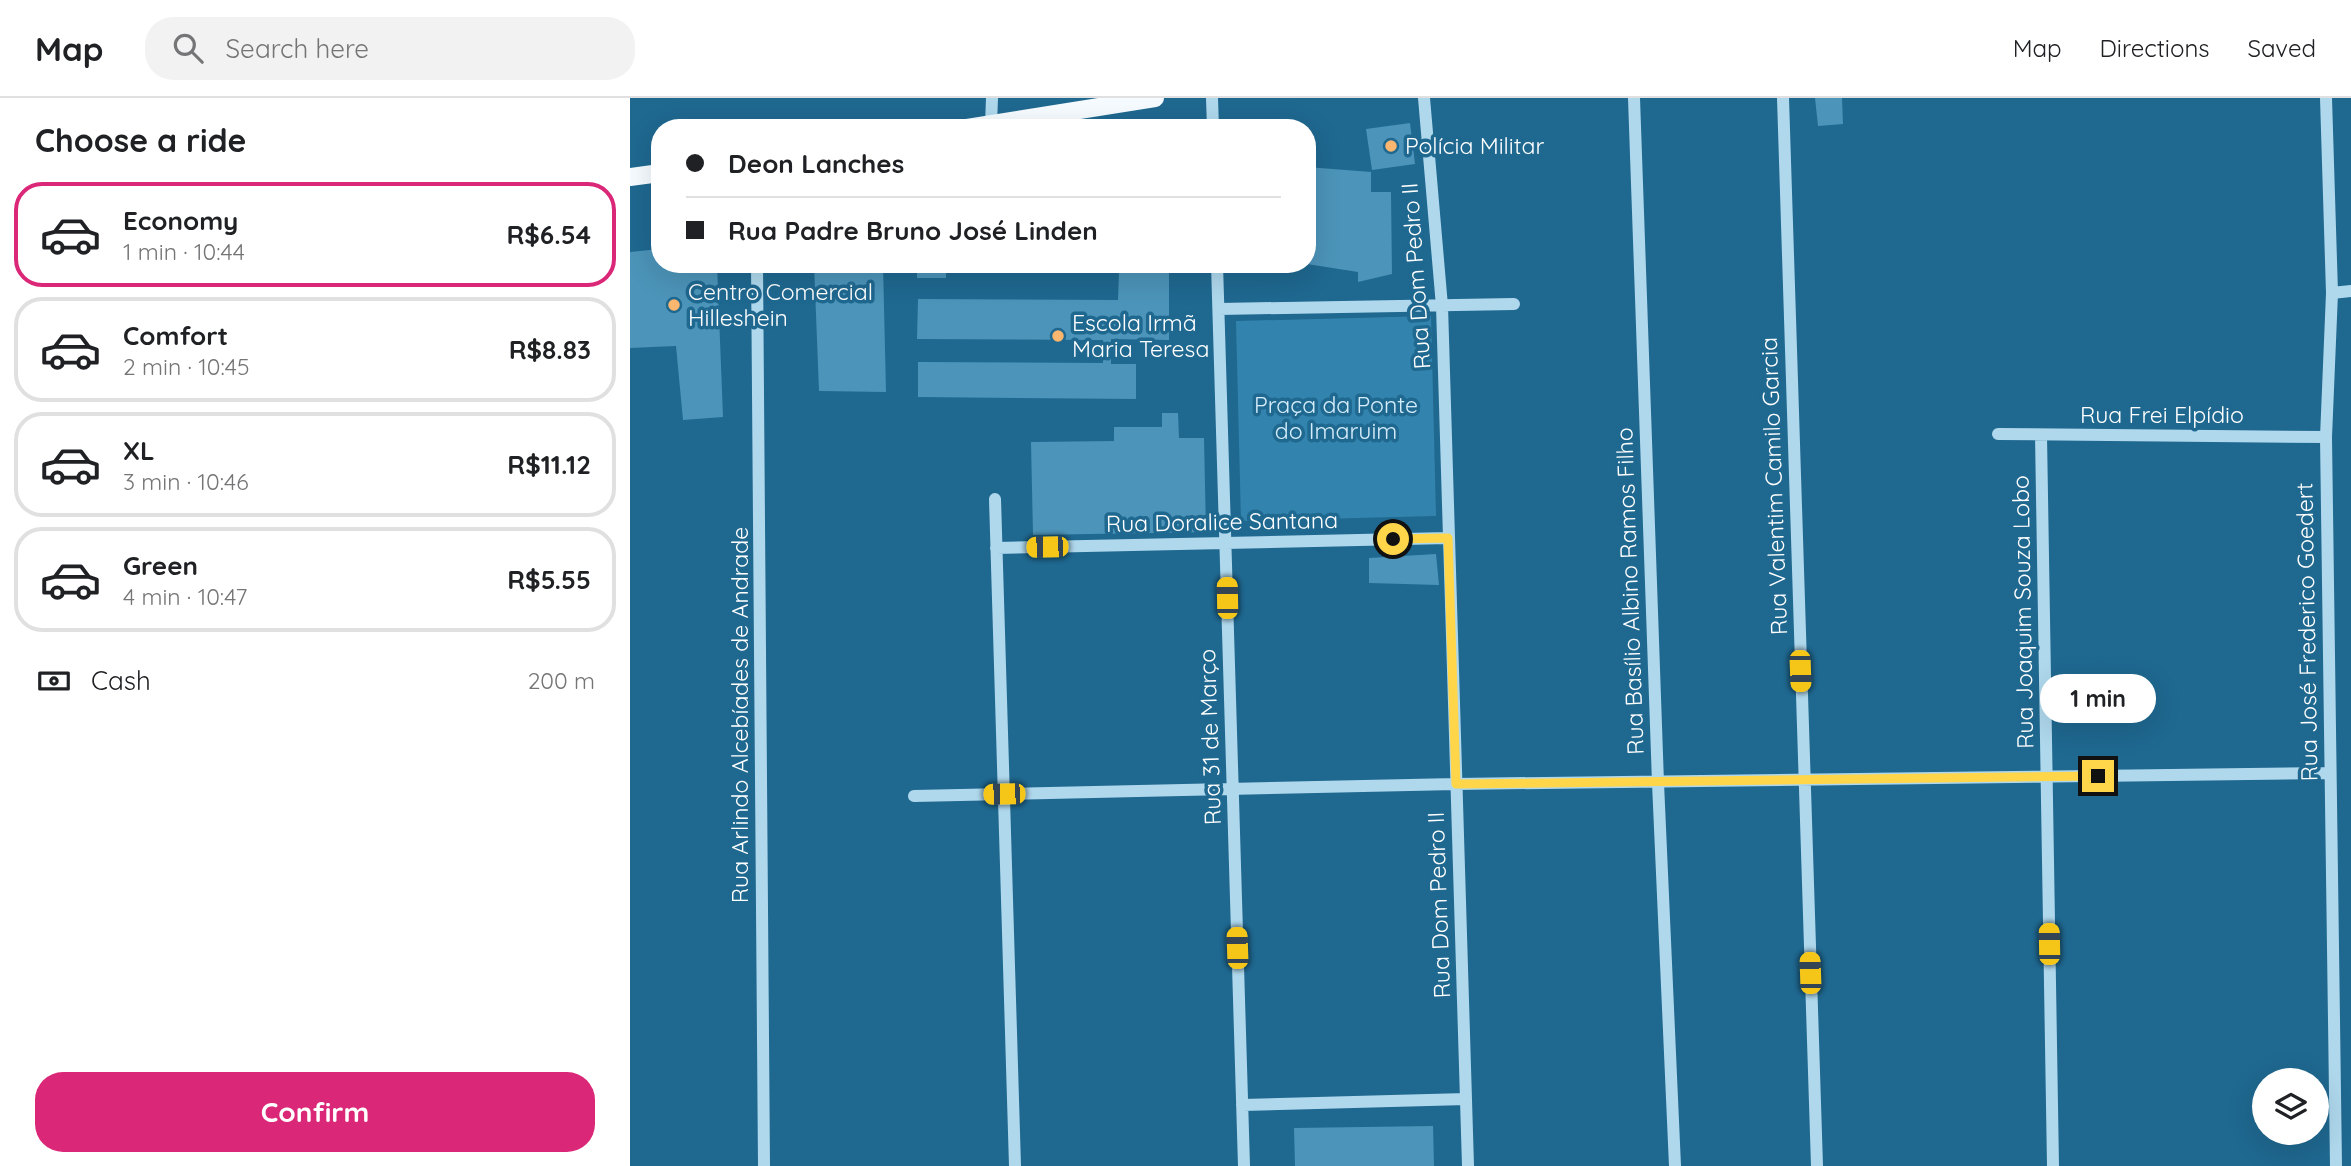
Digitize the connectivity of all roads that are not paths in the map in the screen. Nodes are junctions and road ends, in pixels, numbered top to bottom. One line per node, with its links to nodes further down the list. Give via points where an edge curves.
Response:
1 (992, 98): 8 (street)
2 (1155, 98): 9 (main road)
3 (1212, 98): 10 (street)
4 (1424, 98): 18 (street, Rua Dom Pedro II)
5 (1634, 98): 30 (street, Rua Basílio Albino Ramos Filho)
6 (1783, 98): 29 (street, Rua Valentim Camilo Garcia)
7 (2326, 98): 16 (street, Rua José Frederico Goedert)
8 (991, 119)
9 (1027, 119)
10 (1213, 119)
11 (651, 174): 12 (main road)
12 (630, 177)
13 (757, 273): 37 (street, Rua Arlindo Alcebíades de Andrade)
14 (1217, 273): 19 (street, Rua 31 de Março)
15 (2351, 291): 16 (street)
16 (2332, 293): 22 (street, Rua José Frederico Goedert)
17 (1514, 304): 18 (street)
18 (1442, 306): 19 (street); 24 (street, Rua Dom Pedro II)
19 (1219, 309): 25 (street, Rua 31 de Março)
20 (1997, 434): 21 (street, Rua Frei Elpídio)
21 (2041, 435): 22 (street, Rua Frei Elpídio); 28 (street, Rua Joaquim Souza Lobo)
22 (2326, 437): 27 (street, Rua José Frederico Goedert)
23 (995, 499): 26 (street)
24 (1448, 538): 25 (street, Rua Doralice Santana); 31 (street, Rua Dom Pedro II)
25 (1226, 542): 26 (street, Rua Doralice Santana); 32 (street, Rua 31 de Março)
26 (996, 548): 33 (street)
27 (2330, 773): 28 (street); 44 (street, Rua José Frederico Goedert)
28 (2046, 777): 29 (street); 43 (street, Rua Joaquim Souza Lobo)
29 (1804, 781): 30 (street); 42 (street, Rua Valentim Camilo Garcia)
30 (1658, 783): 31 (street); 41 (street, Rua Basílio Albino Ramos Filho)
31 (1456, 784): 32 (street); 35 (street, Rua Dom Pedro II)
32 (1233, 790): 33 (street); 36 (street, Rua 31 de Março)
33 (1004, 794): 34 (street); 38 (street)
34 (914, 796)
35 (1466, 1099): 36 (street); 40 (street, Rua Dom Pedro II)
36 (1242, 1105): 39 (street, Rua 31 de Março)
37 (764, 1166)
38 (1015, 1166)
39 (1244, 1166)
40 (1468, 1166)
41 (1675, 1166)
42 (1817, 1166)
43 (2053, 1166)
44 (2336, 1166)

